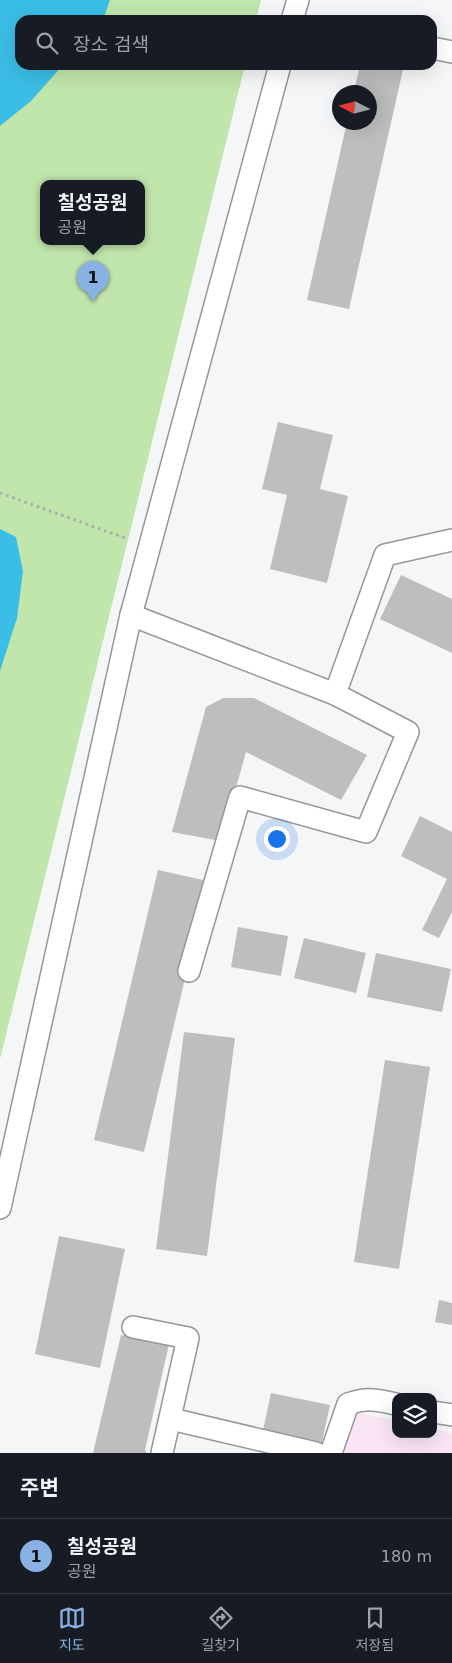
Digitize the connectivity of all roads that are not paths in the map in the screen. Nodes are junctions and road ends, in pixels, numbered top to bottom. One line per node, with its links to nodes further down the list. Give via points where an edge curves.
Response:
1 (298, 0): 2 (street)
2 (294, 15)
3 (437, 49): 4 (street)
4 (452, 52)
5 (279, 70): 7 (street)
6 (452, 540): 8 (street, via 385,555)
7 (131, 615): 8 (street); 10 (street)
8 (335, 694): 9 (street, via 408,732 366,832 240,797)
9 (189, 970)
10 (0, 1208)
11 (133, 1327): 15 (street, via 188,1338)
12 (392, 1403): 18 (street, via 372,1399 348,1404)
13 (437, 1413): 14 (street)
14 (452, 1415)
15 (171, 1419): 16 (street); 17 (street)
16 (162, 1453)
17 (316, 1453)
18 (331, 1453)

